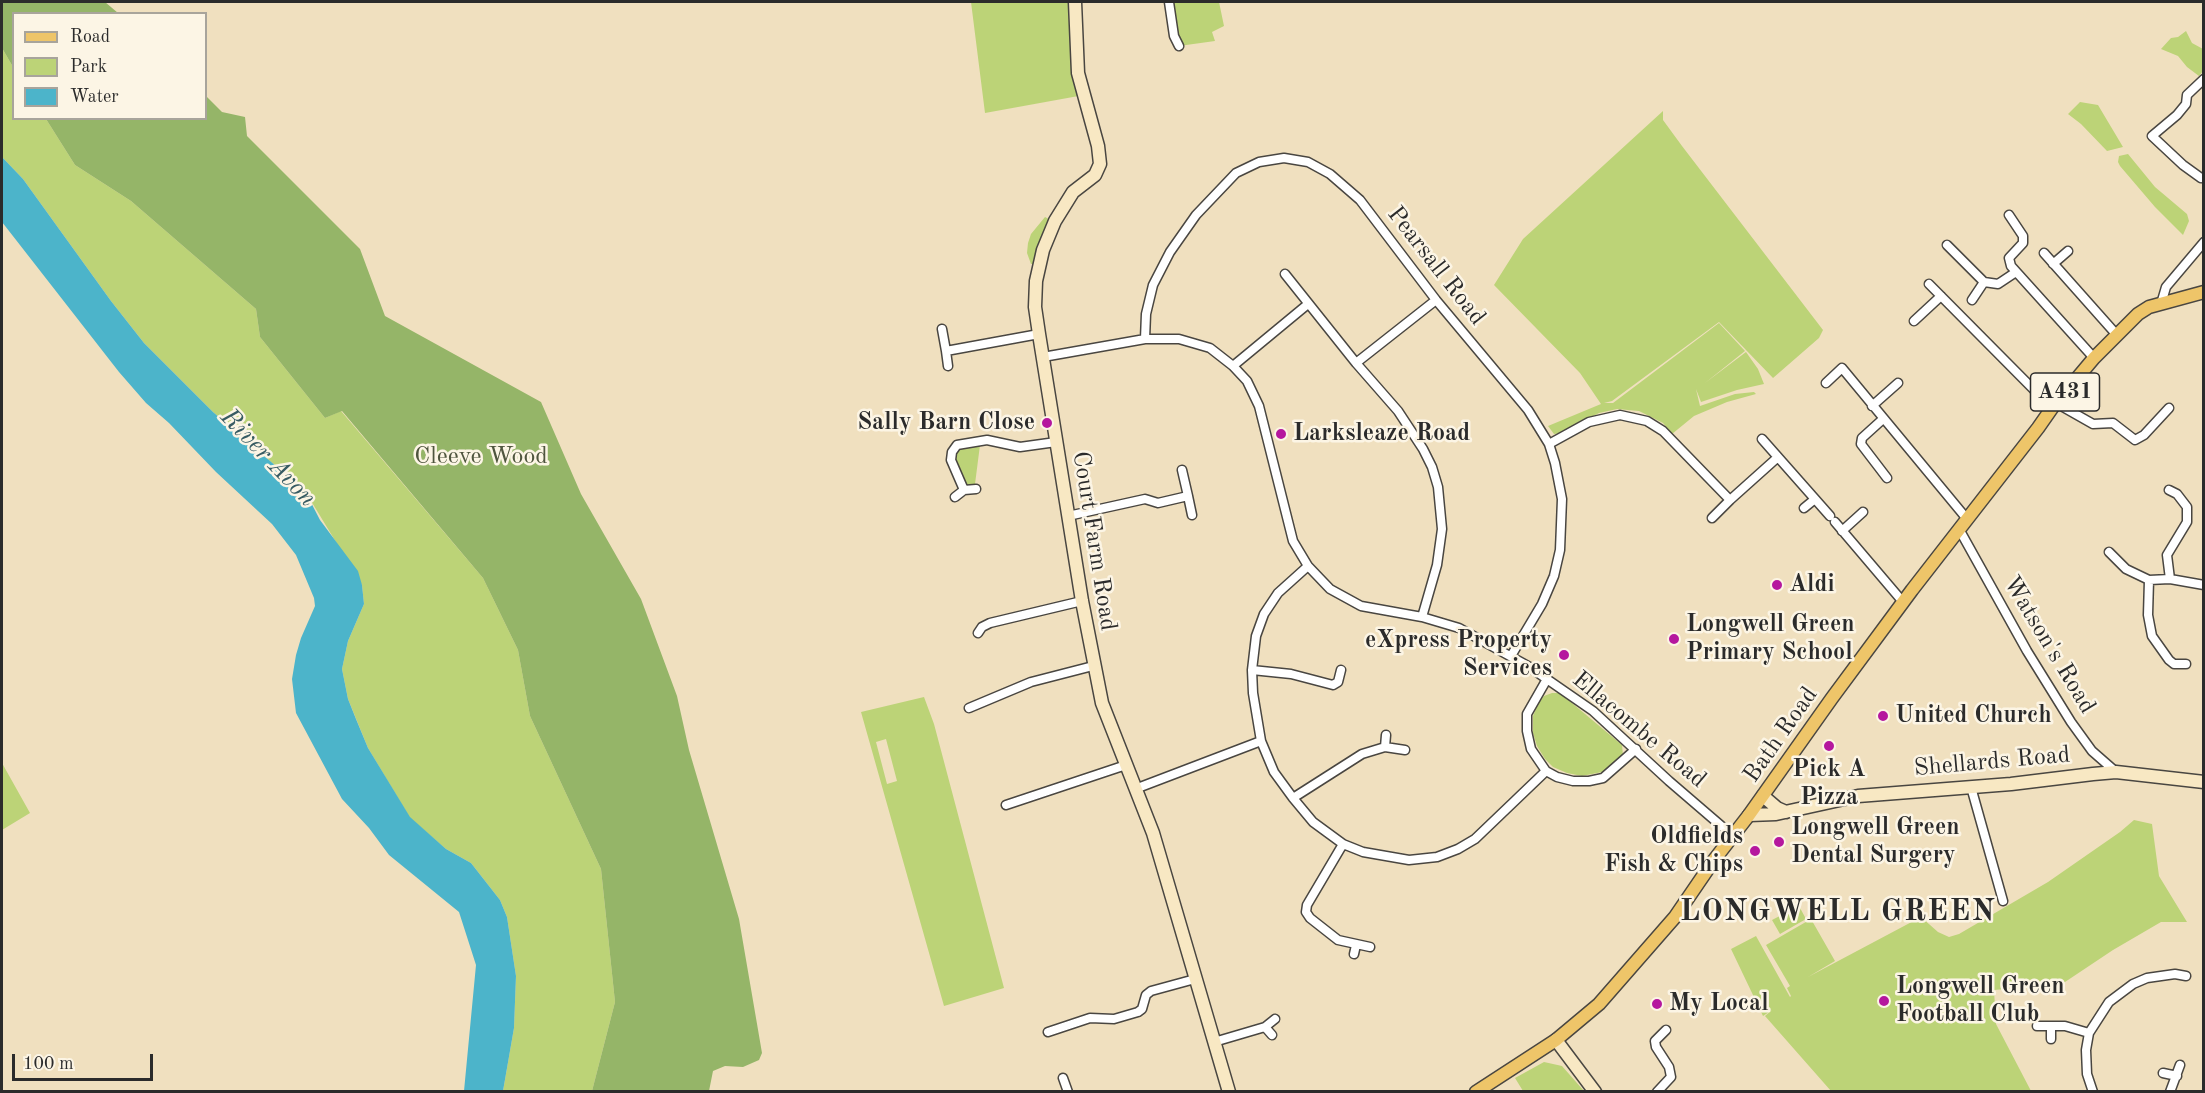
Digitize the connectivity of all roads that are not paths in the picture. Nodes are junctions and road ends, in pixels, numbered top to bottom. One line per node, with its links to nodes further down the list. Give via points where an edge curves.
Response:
1 (1075, 2): 24 (street, Court Farm Road, via 1078,73 1100,164 1095,175 1073,192 1043,250 1036,280)
2 (1168, 2): 3 (street)
3 (1179, 46)
4 (2204, 79): 5 (street, via 2187,95 2186,104 2177,115 2152,136)
5 (2201, 178)
6 (2009, 215): 12 (street, via 2023,236 2023,243 2010,258)
7 (2204, 242): 21 (street, via 2166,287)
8 (1947, 245): 14 (street)
9 (2068, 251): 11 (street)
10 (2044, 254): 11 (street)
11 (2053, 264): 25 (street)
12 (2016, 272): 14 (street, via 1998,284); 29 (street)
13 (1285, 274): 20 (street)
14 (1984, 282): 19 (street)
15 (1929, 284): 17 (street)
16 (2204, 292): 21 (main road, Bath Road / A431)
17 (1941, 296): 22 (street); 35 (street)
18 (1436, 300): 26 (street, Pearsall Road, via 1360,200 1330,174 1308,162 1284,158 1259,162 1236,173 1196,215 1153,285); 30 (street); 41 (street, Pearsall Road, via 1528,410)
19 (1972, 300)
20 (1308, 304): 30 (street); 32 (street)
21 (2161, 304): 25 (main road, Bath Road / A431, via 2138,314)
22 (1914, 321)
23 (942, 329): 27 (street)
24 (1039, 334): 27 (street); 28 (street, Court Farm Road)
25 (2116, 334): 29 (main road, Bath Road / A431)
26 (1145, 339): 28 (street, Ellacombe Road); 32 (street, Ellacombe Road, via 1179,339 1210,348)
27 (946, 351): 31 (street)
28 (1042, 357): 40 (street, Court Farm Road)
29 (2094, 358): 35 (main road, Bath Road / A431)
30 (1356, 363): 66 (street, via 1398,411 1423,448 1438,487 1440,547)
31 (948, 366)
32 (1233, 366): 60 (street, Ellacombe Road, via 1247,381 1259,406 1293,541)
33 (1826, 383): 36 (street, Watson's Road, via 1842,369)
34 (1898, 383): 36 (street)
35 (2054, 405): 37 (street, via 2093,424 2113,423 2135,440); 57 (main road, Bath Road / A431)
36 (1872, 406): 38 (street, Watson's Road)
37 (2169, 408)
38 (1883, 419): 44 (street, via 1862,438 1861,444); 57 (street, Watson's Road, via 1929,472)
39 (1762, 438): 42 (street)
40 (1056, 442): 46 (street, via 1020,447 987,440 957,445 951,460); 55 (street, Court Farm Road)
41 (1549, 444): 51 (street, via 1589,422 1620,415 1647,421 1663,431); 68 (street, Pearsall Road, via 1562,499 1560,550 1542,603)
42 (1778, 457): 50 (street); 51 (street)
43 (1182, 470): 48 (street)
44 (1887, 478)
45 (976, 489): 46 (street)
46 (964, 490): 49 (street)
47 (2169, 490): 61 (street, via 2187,507 2187,522 2167,555)
48 (1188, 496): 54 (street); 55 (street, via 1158,503 1145,499)
49 (955, 497)
50 (1815, 499): 52 (street); 58 (street)
51 (1730, 500): 56 (street)
52 (1804, 508)
53 (1863, 512): 58 (street)
54 (1192, 515)
55 (1068, 516): 64 (street, Court Farm Road)
56 (1712, 518)
57 (1963, 524): 65 (main road, Bath Road / A431); 82 (street, Watson's Road, via 2028,651 2071,722 2092,751)
58 (1842, 531): 65 (street)
59 (2109, 552): 62 (street, via 2126,569)
60 (1308, 566): 66 (street, Ellacombe Road, via 1330,589 1361,606); 71 (street, via 1278,593 1264,614 1256,636)
61 (2170, 579): 62 (street); 63 (street)
62 (2149, 580): 69 (street, via 2152,636 2169,660)
63 (2204, 585)
64 (1082, 601): 67 (street, via 990,623); 70 (street, Court Farm Road)
65 (1904, 602): 86 (main road, Bath Road / A431)
66 (1422, 617): 68 (street, Ellacombe Road, via 1459,628)
67 (978, 633)
68 (1511, 656): 73 (street, Ellacombe Road)
69 (2186, 664)
70 (1093, 666): 74 (street, via 1031,682); 80 (street, Court Farm Road, via 1102,703)
71 (1252, 670): 72 (street, via 1291,674 1332,685 1338,682); 76 (street)
72 (1341, 670)
73 (1547, 679): 78 (street, Ellacombe Road, via 1593,711); 81 (street, via 1527,714 1531,749)
74 (969, 708)
75 (1386, 735): 77 (street)
76 (1261, 741): 85 (street); 87 (street, via 1274,772)
77 (1385, 747): 79 (street); 87 (street, via 1362,754)
78 (1636, 749): 81 (street, via 1604,778 1573,781); 91 (street, Ellacombe Road)
79 (1405, 750)
80 (1126, 765): 85 (street, Court Farm Road); 88 (street)
81 (1546, 771): 92 (street, via 1475,838 1437,857 1384,858)
82 (2116, 772): 83 (street, Shellards Road); 84 (street, Shellards Road)
83 (2204, 782)
84 (1971, 787): 89 (street, Shellards Road, via 1858,796); 93 (street)
85 (1135, 789): 96 (street, Court Farm Road)
86 (1763, 796): 89 (street); 90 (main road, Bath Road / A431)
87 (1293, 798): 92 (street, via 1313,822)
88 (1006, 805)
89 (1786, 812): 90 (street, Shellards Road)
90 (1749, 815): 91 (main road, Bath Road / A431)
91 (1733, 836): 106 (main road, Bath Road / A431, via 1675,917 1629,971 1599,1004)
92 (1344, 844): 94 (street, via 1306,912 1323,930 1355,950)
93 (2003, 901)
94 (1370, 947)
95 (2186, 976): 103 (street, via 2159,975 2133,984 2109,1002)
96 (1195, 979): 102 (street, via 1151,991 1138,1012 1114,1019 1090,1018); 107 (street, Court Farm Road)
97 (1275, 1018): 100 (street)
98 (2037, 1026): 99 (street)
99 (2050, 1026): 103 (street); 105 (street)
100 (1265, 1027): 104 (street); 107 (street)
101 (1666, 1030): 116 (street, via 1655,1041 1671,1077)
102 (1048, 1032)
103 (2089, 1033): 117 (street, via 2087,1074)
104 (1272, 1035)
105 (2051, 1039)
106 (1556, 1040): 114 (main road, Bath Road / A431); 115 (street)
107 (1214, 1042): 113 (street, Court Farm Road)
108 (2180, 1065): 110 (street)
109 (2163, 1073): 110 (street)
110 (2177, 1076): 118 (street)
111 (1063, 1078): 112 (street)
112 (1068, 1092)
113 (1229, 1092)
114 (1476, 1092)
115 (1595, 1092)
116 (1657, 1092)
117 (2093, 1092)
118 (2170, 1092)

